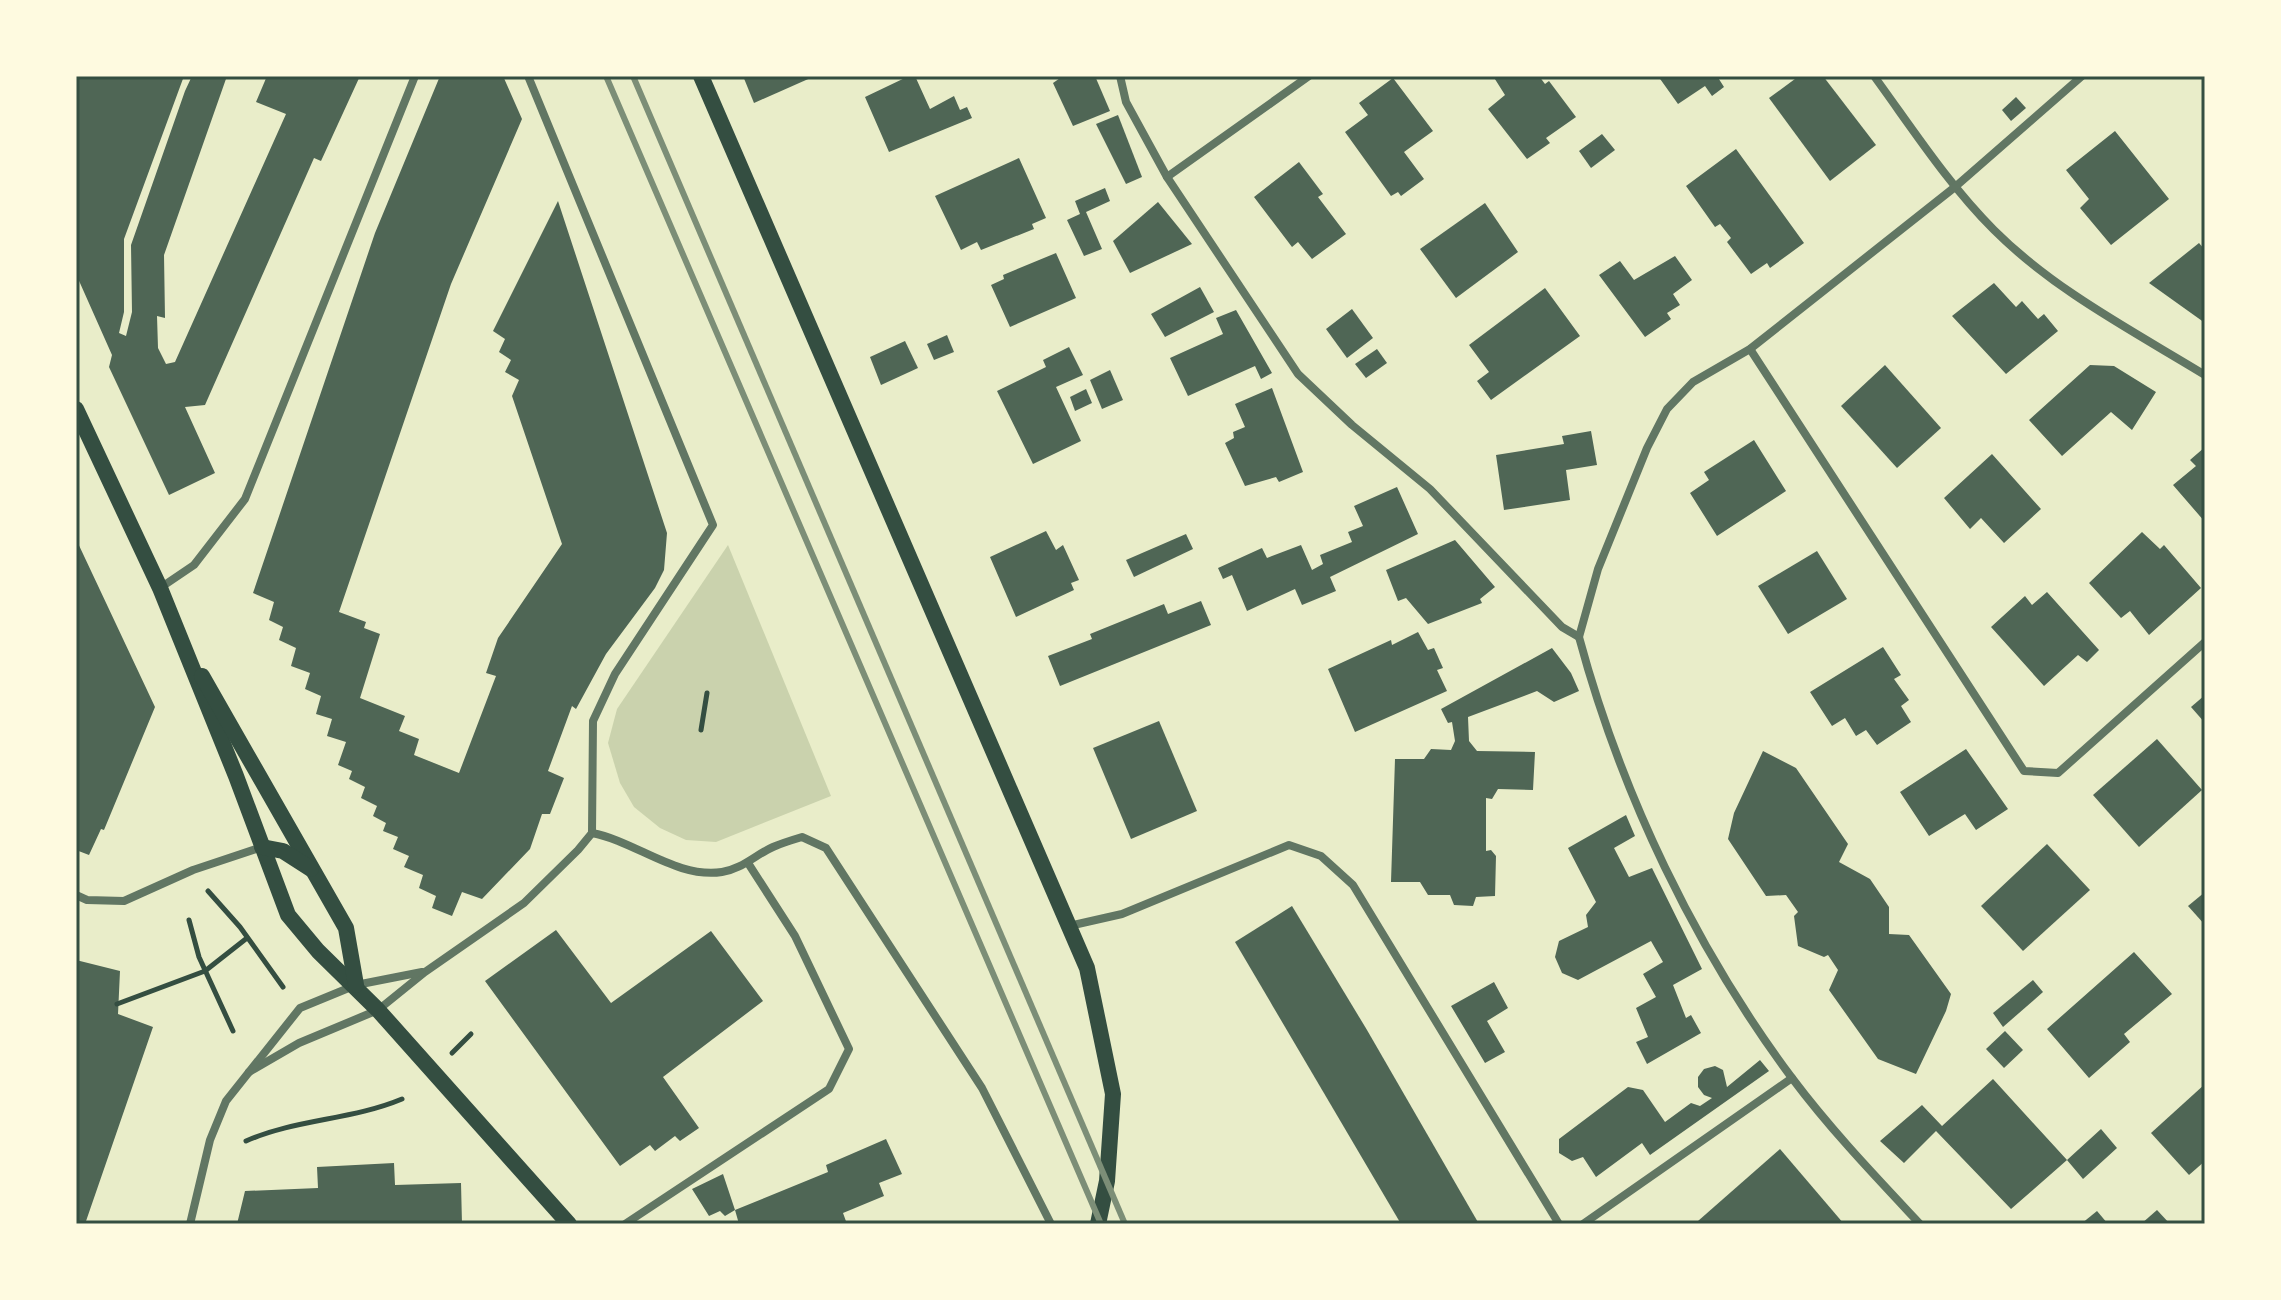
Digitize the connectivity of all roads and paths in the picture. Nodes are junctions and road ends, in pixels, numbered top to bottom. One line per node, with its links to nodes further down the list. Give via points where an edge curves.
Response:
1 (415, 76): 13 (street, via 245,499 194,565)
2 (528, 76): 19 (street, via 713,525 615,674 593,721)
3 (701, 76): 26 (main road)
4 (1120, 76): 8 (street, via 1126,102)
5 (1309, 76): 8 (street)
6 (1874, 76): 9 (street)
7 (2082, 76): 9 (street)
8 (1167, 177): 14 (street, via 1298,374 1430,489 1562,627)
9 (1955, 187): 10 (street); 11 (street, via 1996,232 2075,295)
10 (1750, 349): 14 (street, via 1693,382 1667,409 1598,569); 15 (street, via 2024,771 2058,773)
11 (2205, 375)
12 (76, 409): 13 (main road)
13 (160, 588): 16 (main road)
14 (1579, 637): 38 (street, via 1664,865 1729,985)
15 (2205, 642)
16 (183, 648): 20 (main road); 22 (main road, via 223,707)
17 (707, 693): 18 (path)
18 (701, 730)
19 (592, 833): 21 (street, via 701,872 724,872); 29 (street, via 524,903)
20 (262, 847): 22 (main road, via 283,851); 24 (street, via 124,901); 30 (main road, via 288,915)
21 (748, 863): 43 (street, via 795,936 849,1049 829,1089); 44 (street, via 802,837 826,848 982,1088)
22 (312, 869): 30 (main road, via 346,928)
23 (208, 891): 27 (path)
24 (76, 895)
25 (189, 920): 28 (path)
26 (1069, 926): 45 (main road, via 1091,983 1113,1094 1107,1181); 46 (street, via 1122,914 1289,845 1321,856 1353,885)
27 (247, 938): 28 (path); 31 (path)
28 (205, 971): 32 (path); 34 (path)
29 (425, 972): 30 (street); 33 (street)
30 (356, 985): 33 (main road); 37 (street, via 300,1008)
31 (283, 987)
32 (117, 1004)
33 (378, 1010): 37 (street, via 299,1043); 42 (main road)
34 (233, 1031)
35 (471, 1034): 36 (path)
36 (451, 1054)
37 (249, 1072): 41 (street, via 226,1101 210,1140)
38 (1792, 1078): 47 (street); 48 (street)
39 (402, 1099): 40 (path)
40 (246, 1141)
41 (190, 1224)
42 (569, 1224)
43 (625, 1224)
44 (1051, 1224)
45 (1098, 1224)
46 (1559, 1224)
47 (1583, 1224)
48 (1920, 1224)

